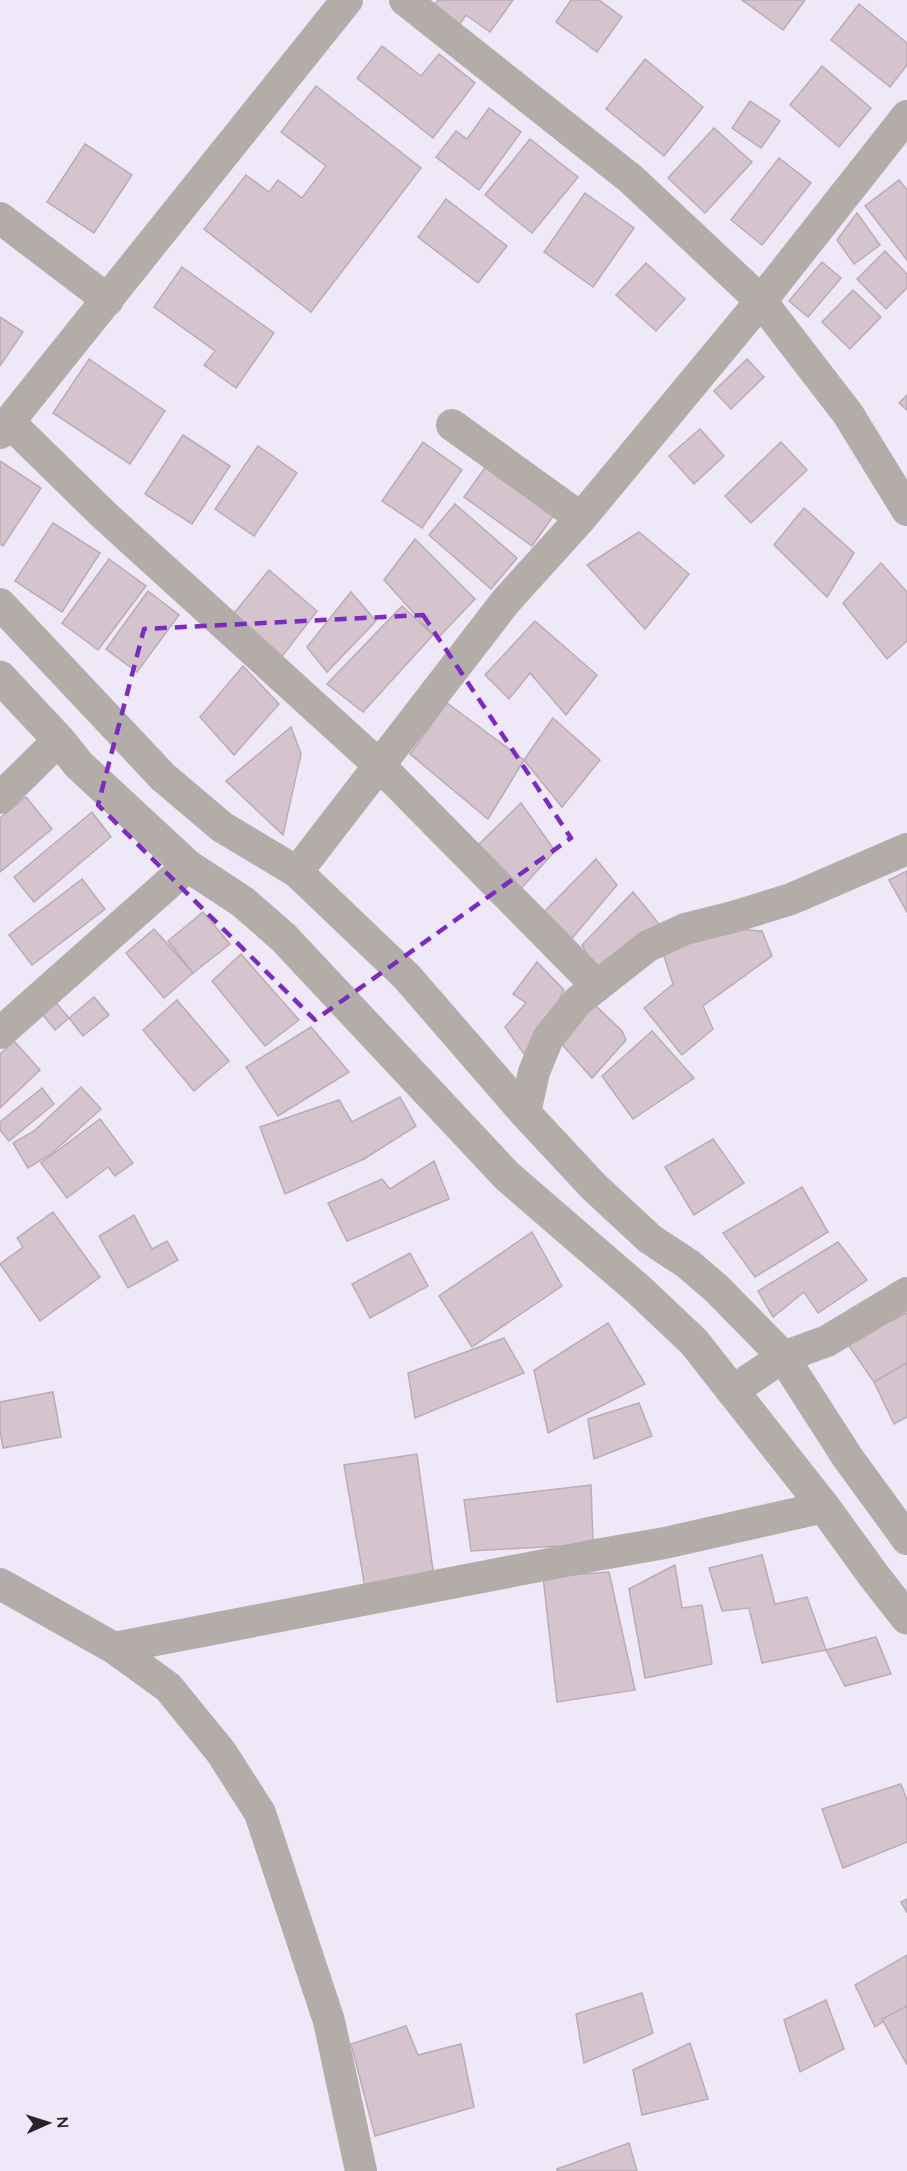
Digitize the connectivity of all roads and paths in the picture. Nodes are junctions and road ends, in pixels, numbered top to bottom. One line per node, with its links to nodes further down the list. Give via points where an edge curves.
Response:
1 (347, 0): 5 (street)
2 (405, 0): 6 (street, via 631,179)
3 (907, 116): 6 (street)
4 (0, 218): 5 (street)
5 (108, 300): 8 (street)
6 (761, 301): 9 (street, via 848,414); 10 (street)
7 (452, 425): 10 (street)
8 (4, 427): 14 (street)
9 (907, 510)
10 (581, 518): 14 (street, via 506,601)
11 (0, 604): 18 (street, via 162,777 222,827)
12 (0, 677): 13 (street)
13 (59, 740): 15 (street); 17 (street, via 79,765)
14 (380, 766): 18 (street); 19 (street)
15 (0, 798)
16 (907, 849): 19 (street, via 791,899 685,929 648,946)
17 (188, 867): 20 (street); 23 (street, via 243,902 284,938 507,1176 694,1342)
18 (297, 872): 21 (street, via 407,977)
19 (597, 986): 21 (street, via 578,1001 548,1038 534,1072)
20 (0, 1033)
21 (525, 1113): 23 (street, via 594,1187 650,1239 716,1288)
22 (907, 1293): 23 (street, via 827,1341)
23 (761, 1371): 24 (street); 25 (street, via 848,1458)
24 (824, 1507): 27 (street); 28 (street, via 666,1544)
25 (907, 1539)
26 (0, 1584): 28 (street)
27 (907, 1618)
28 (114, 1648): 29 (street, via 168,1687 221,1752 260,1813 329,2022)
29 (361, 2171)

